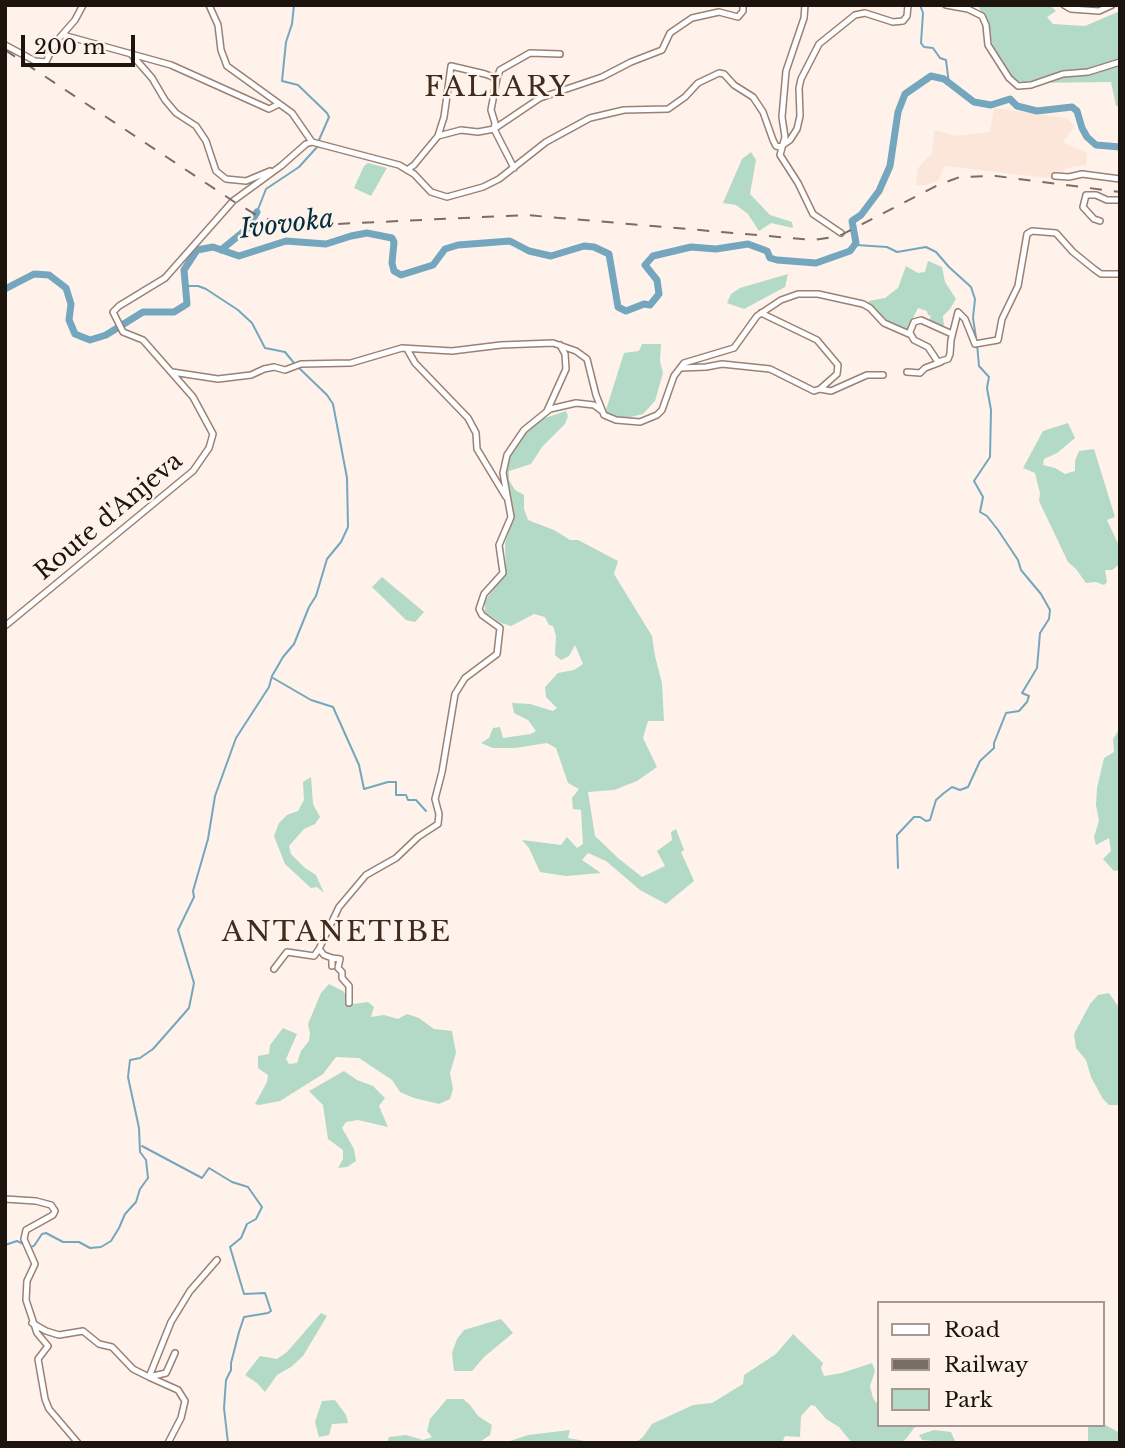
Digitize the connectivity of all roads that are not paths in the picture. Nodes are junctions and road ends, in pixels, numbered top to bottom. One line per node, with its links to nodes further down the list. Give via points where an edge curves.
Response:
1 (83, 5): 9 (street)
2 (209, 5): 15 (street, via 227,66)
3 (743, 5): 16 (street, via 738,17 719,12 692,18 670,33 662,50 602,77 540,97)
4 (805, 5): 20 (street, via 786,71 785,137)
5 (908, 5): 20 (street, via 903,21 855,15 819,44 801,79 797,130)
6 (946, 5): 13 (street, via 982,16 988,45 1018,86)
7 (1064, 5): 8 (street, via 1099,11)
8 (1112, 5)
9 (63, 35): 10 (street, via 46,62); 11 (street)
10 (5, 45)
11 (131, 54): 15 (street, via 171,65 269,109); 22 (street, via 176,113 196,127 216,171 226,179 246,181)
12 (560, 54): 14 (street, via 530,53 500,70)
13 (1120, 62)
14 (496, 83): 16 (street, via 491,110); 18 (street, via 485,74 451,66)
15 (279, 104): 17 (street)
16 (494, 130): 18 (street, via 461,130); 23 (street)
17 (306, 133): 19 (street); 21 (street)
18 (438, 136): 24 (street)
19 (315, 143): 21 (street); 24 (street)
20 (780, 147): 23 (street, via 772,140 753,97 719,73 698,83 668,109 624,110 590,118 546,142); 29 (street, via 779,155 813,214)
21 (300, 148): 22 (street)
22 (281, 166): 38 (street, Route d'Anjeva, via 233,201 164,278 113,312 123,332 143,340)
23 (514, 168): 24 (street, via 483,187 447,197 431,192)
24 (407, 170)
25 (1055, 176): 26 (street)
26 (1120, 179)
27 (1120, 200): 28 (street, via 1086,195 1083,207)
28 (1100, 220)
29 (841, 233)
30 (1120, 276): 33 (street, via 1101,274 1056,233 1032,231 1027,234 1018,286 1002,319 998,340 977,344 960,312)
31 (761, 313): 32 (street, via 781,300 818,294 863,304 884,323); 37 (street, via 734,348 691,360); 41 (street, via 817,340 829,353 839,369)
32 (910, 333): 33 (street, via 914,322 921,320); 36 (street)
33 (952, 334): 36 (street, via 950,355)
34 (560, 345): 35 (street); 42 (street, via 566,369); 43 (street, via 587,359)
35 (407, 349): 38 (street, via 351,363 301,364 218,379); 44 (street, via 468,418 476,433 477,449)
36 (941, 362): 39 (street, via 920,373)
37 (678, 369): 41 (street, via 722,364 770,369 810,390); 43 (street, via 657,415 640,422 616,420)
38 (172, 372): 45 (street, Route d'Anjeva, via 193,397 213,434 209,448 193,471)
39 (908, 372)
40 (883, 375): 41 (street, via 867,375 831,391)
41 (820, 389)
42 (547, 411): 43 (street, via 576,403); 44 (street, via 524,430 507,455 503,473)
43 (602, 411)
44 (510, 506): 46 (street, via 509,525 499,545 503,573 480,602 482,615 500,628 497,654 465,678 455,694 435,799 438,824 366,875 339,907)
45 (5, 626)
46 (319, 949): 47 (street); 49 (street, via 314,956 287,952)
47 (332, 958): 48 (street); 50 (street, via 340,959 338,968 349,987)
48 (332, 966)
49 (274, 969)
50 (349, 1003)
51 (5, 1199): 53 (street, via 36,1201 55,1210 26,1230 24,1239 35,1264 27,1281 26,1300)
52 (217, 1260): 55 (street, via 171,1322)
53 (32, 1322): 55 (street, via 59,1335 83,1331); 56 (street, via 48,1346 38,1359 45,1399)
54 (176, 1353): 55 (street, via 166,1373)
55 (149, 1377): 57 (street, via 178,1390 186,1402)
56 (78, 1443)
57 (168, 1443)

